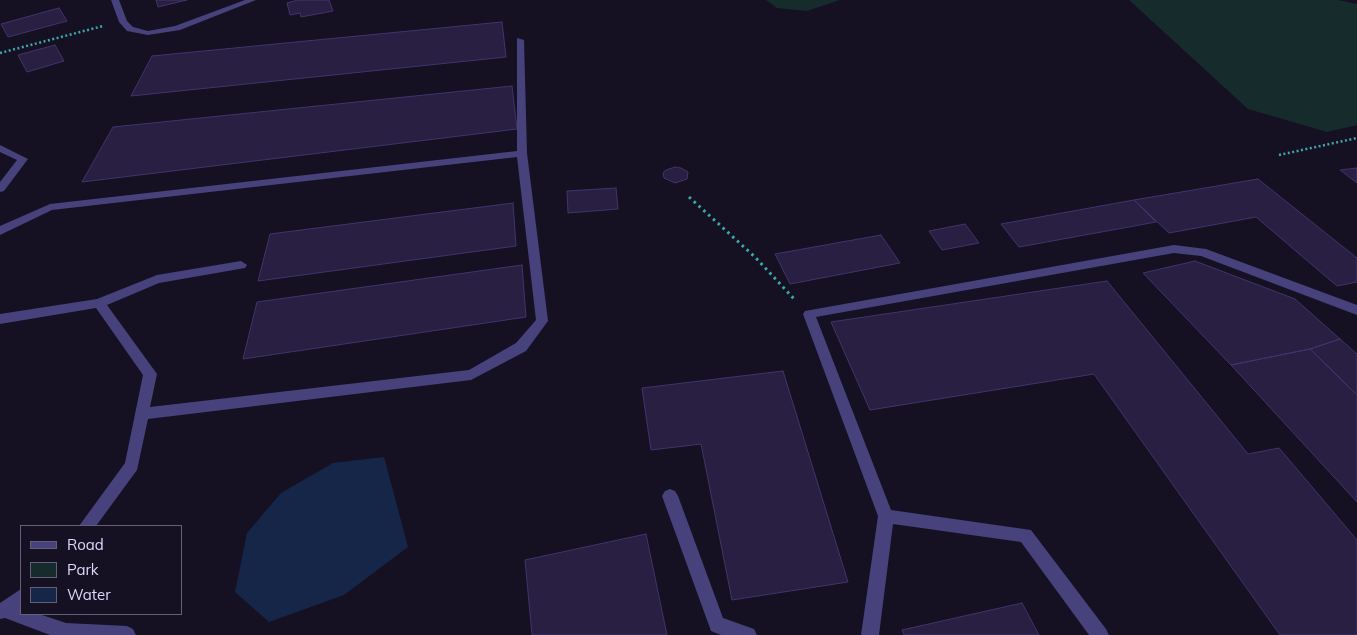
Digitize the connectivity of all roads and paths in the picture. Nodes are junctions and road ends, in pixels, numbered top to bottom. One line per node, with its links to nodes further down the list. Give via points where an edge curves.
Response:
1 (115, 0): 2 (street, via 123,22 130,29 148,33 177,28)
2 (252, 0)
3 (91, 29): 5 (path)
4 (520, 40): 8 (street)
5 (0, 53)
6 (1357, 138): 9 (path)
7 (0, 148): 10 (street, via 23,159)
8 (522, 153): 12 (street, via 50,207); 18 (street, via 542,321 522,347 471,375)
9 (1279, 155)
10 (0, 189)
11 (689, 197): 16 (path)
12 (0, 231)
13 (241, 265): 14 (street, via 157,279)
14 (99, 304): 17 (street); 18 (street, via 150,374)
15 (1357, 310): 16 (street, via 1202,252 1174,249)
16 (809, 314): 20 (street)
17 (0, 319)
18 (142, 414): 21 (street, via 132,465)
19 (670, 496): 25 (street, via 716,625)
20 (886, 516): 26 (street); 27 (street, via 1025,535)
21 (88, 525)
22 (20, 598): 23 (street)
23 (3, 610): 24 (street, via 66,632)
24 (128, 635)
25 (748, 635)
26 (870, 635)
27 (1100, 635)

